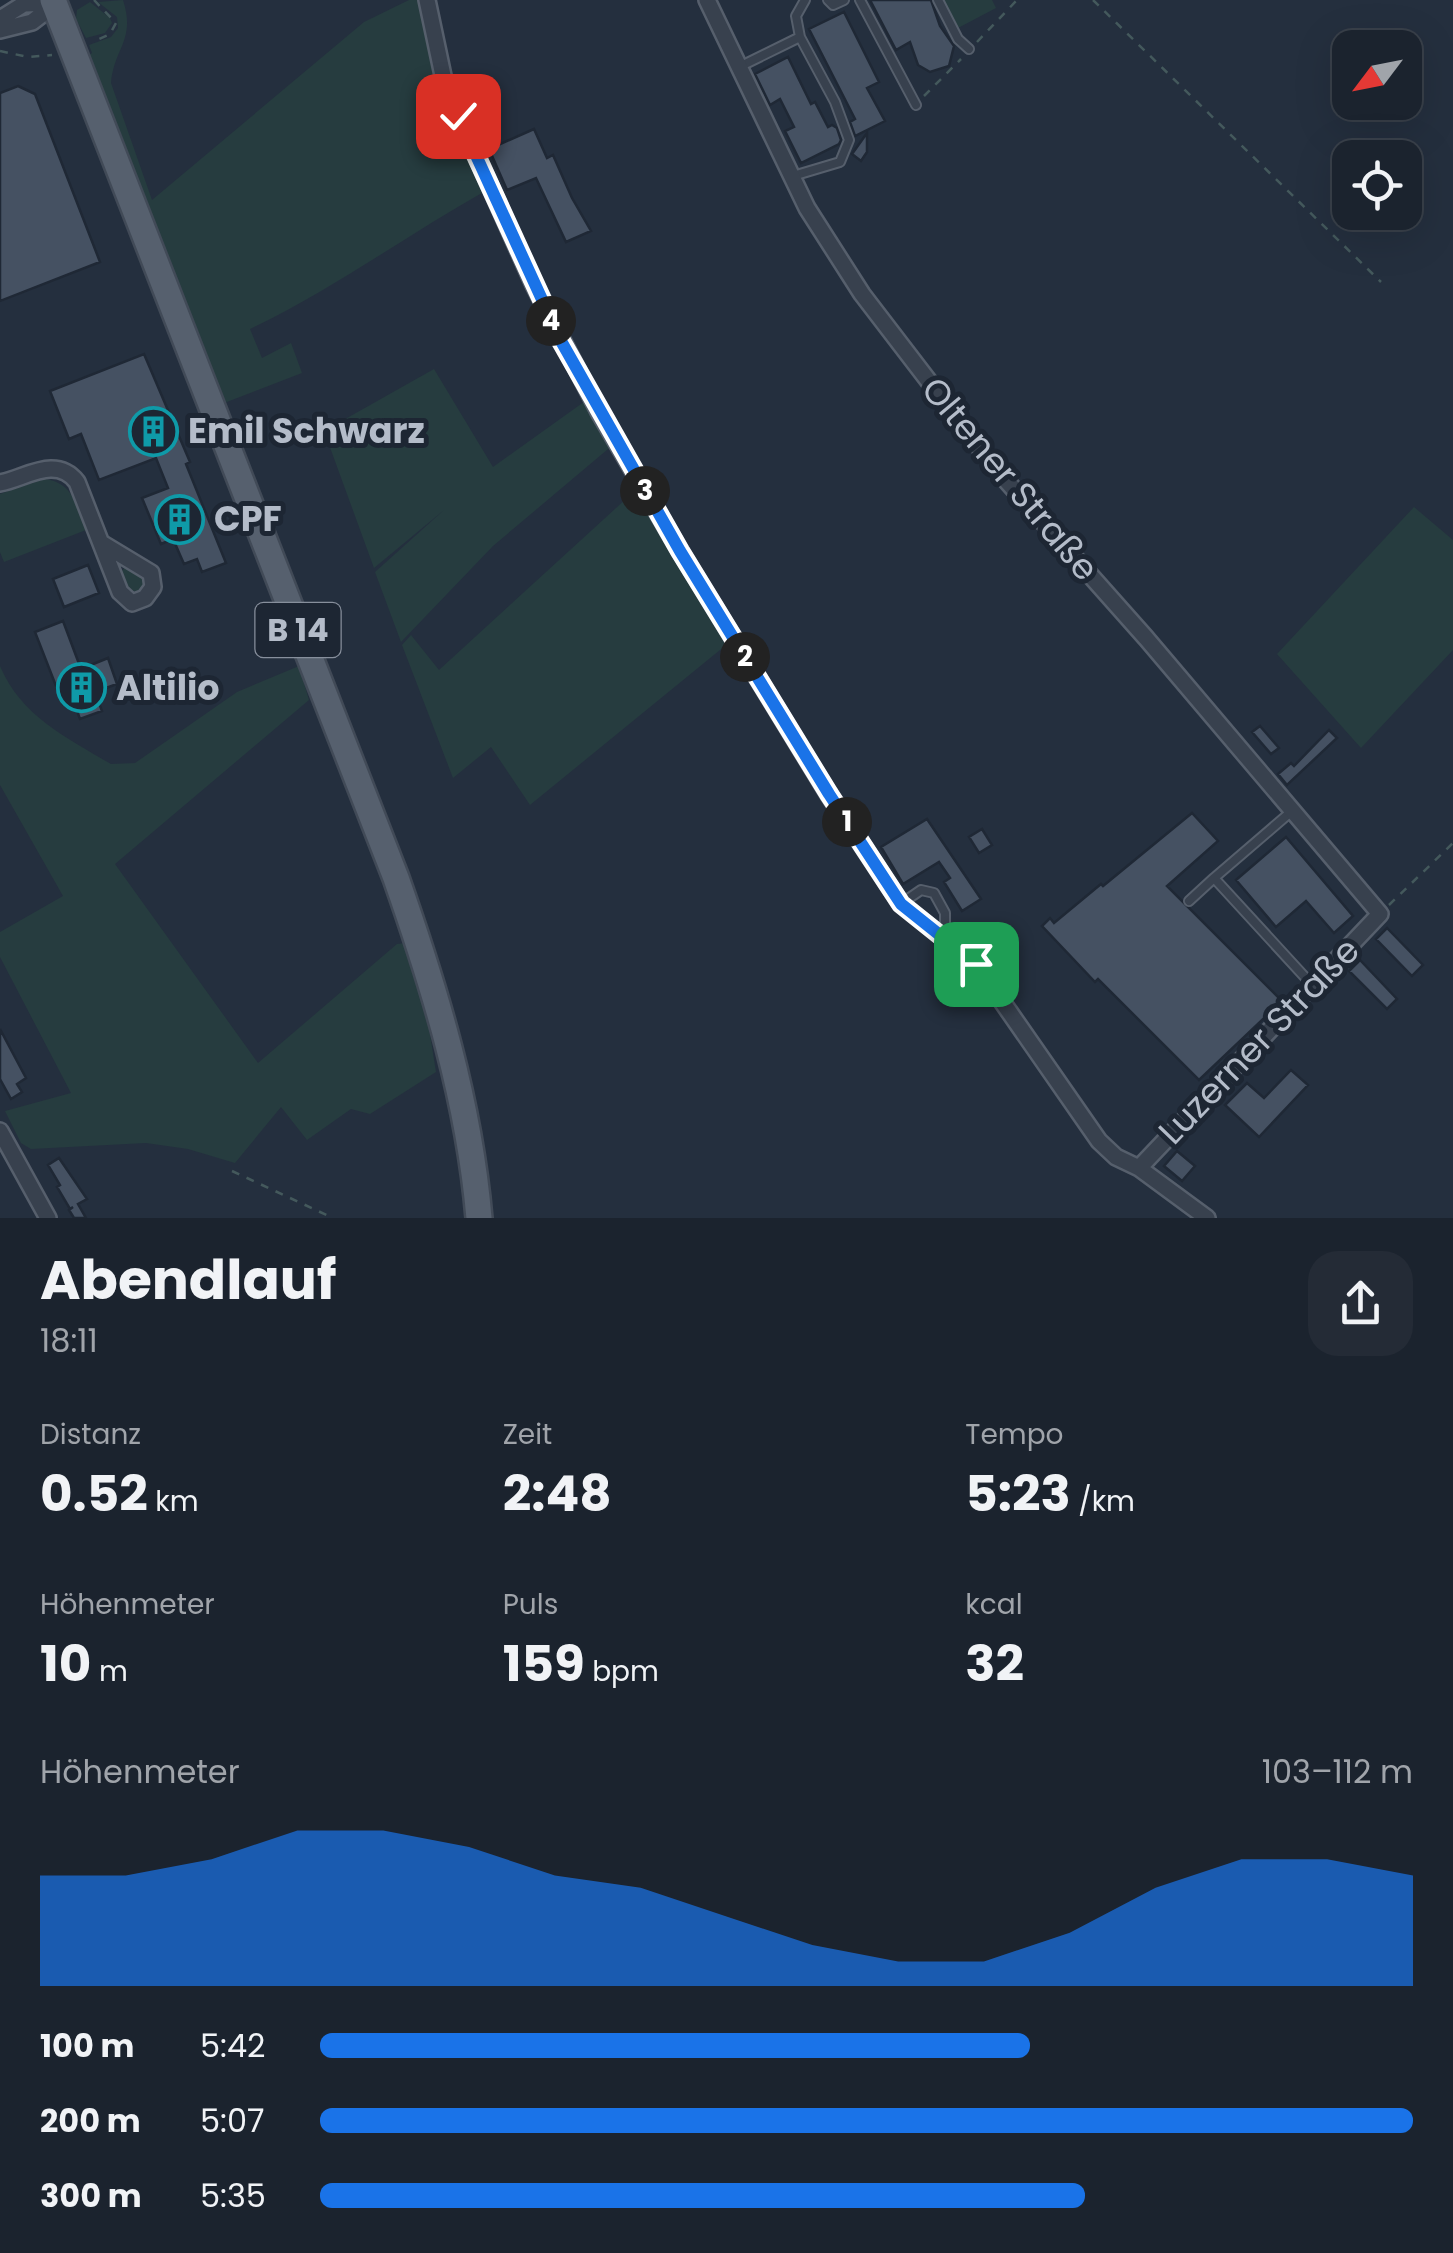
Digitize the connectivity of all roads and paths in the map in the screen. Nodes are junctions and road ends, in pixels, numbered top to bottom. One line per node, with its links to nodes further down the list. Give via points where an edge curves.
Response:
1 (94, 0): 15 (path, via 116,23)
2 (427, 0): 29 (street, via 451,100 561,341 690,568)
3 (707, 0): 19 (street, Oltener Straße)
4 (805, 0): 14 (lane, via 796,16)
5 (828, 0): 6 (lane)
6 (844, 0)
7 (860, 0): 20 (lane)
8 (938, 0): 18 (lane)
9 (1093, 0): 22 (path)
10 (57, 1): 11 (street); 12 (street); 16 (main road, B 14)
11 (9, 10)
12 (32, 22): 13 (street); 16 (street, via 56,29)
13 (0, 30)
14 (800, 37): 19 (lane); 21 (lane, via 848,140 840,162)
15 (96, 40)
16 (63, 49): 17 (path, via 42,58); 39 (main road, B 14, via 125,184 396,878 457,1081)
17 (0, 50)
18 (970, 50)
19 (739, 67): 21 (street, Oltener Straße)
20 (916, 105)
21 (792, 176): 25 (street, Oltener Straße, via 843,265 924,378)
22 (1382, 282)
23 (0, 483): 24 (street, via 50,468 71,474)
24 (102, 544)
25 (1292, 811): 27 (lane); 30 (street, Oltener Straße)
26 (1453, 843): 30 (path)
27 (1214, 878): 28 (lane); 32 (lane)
28 (1189, 902)
29 (901, 904): 31 (street); 31 (lane, via 921,890 934,893 945,913)
30 (1380, 914): 32 (street, Luzerner Straße)
31 (945, 939): 35 (street, via 976,964 1100,1141)
32 (1314, 987): 35 (street, Luzerner Straße)
33 (0, 1131): 34 (street)
34 (5, 1153): 37 (street)
35 (1139, 1168): 40 (street)
36 (232, 1170): 38 (path)
37 (48, 1218)
38 (333, 1218)
39 (479, 1218)
40 (1208, 1218)

